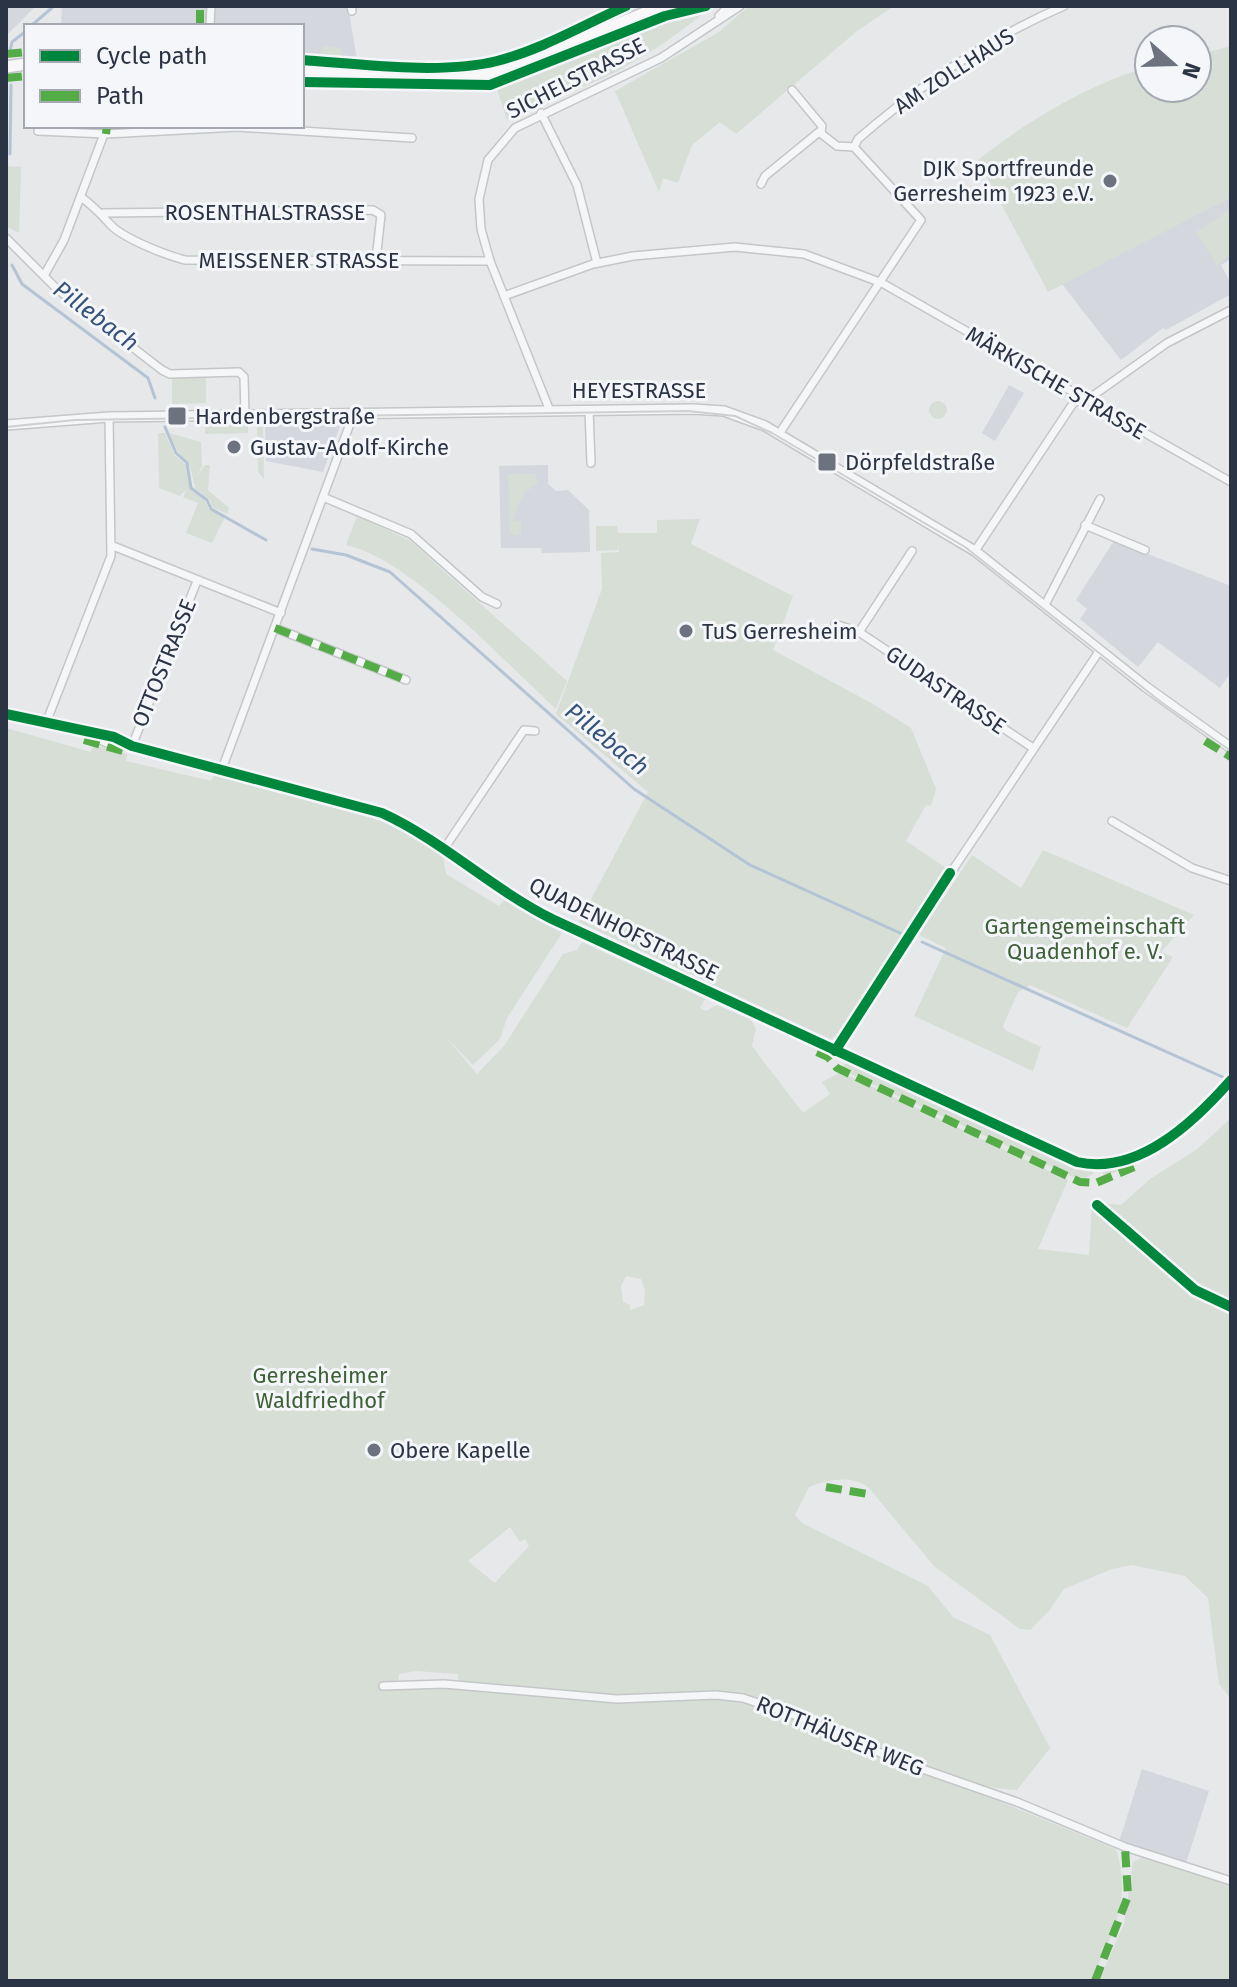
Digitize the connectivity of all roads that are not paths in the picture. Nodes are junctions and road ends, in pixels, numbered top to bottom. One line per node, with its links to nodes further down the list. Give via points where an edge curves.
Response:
1 (662, 6): 6 (main road, via 496,72 392,78)
2 (729, 6): 5 (street, SICHELSTRASSE)
3 (740, 6): 5 (street, SICHELSTRASSE)
4 (1064, 6): 15 (street, AM ZOLLHAUS, via 928,83)
5 (710, 26): 8 (street, SICHELSTRASSE, via 627,76)
6 (305, 71)
7 (792, 90): 12 (street, via 822,126)
8 (541, 113): 21 (street, SICHELSTRASSE, via 515,128 488,160 479,214); 22 (street, via 577,185)
9 (218, 128): 13 (street)
10 (253, 128): 14 (street)
11 (38, 131): 13 (street)
12 (821, 132): 15 (street, via 837,146); 16 (street)
13 (104, 134): 17 (street)
14 (412, 138)
15 (854, 147): 24 (street, via 921,220)
16 (761, 184)
17 (81, 197): 18 (street, MEISSENER STRASSE); 23 (street)
18 (103, 213): 20 (street, MEISSENER STRASSE, via 110,226 157,253 185,260); 20 (street, ROSENTHALSTRASSE, via 373,210 381,215)
19 (6, 238): 23 (street)
20 (376, 260): 21 (street, MEISSENER STRASSE)
21 (490, 261): 25 (street, SICHELSTRASSE)
22 (597, 263): 24 (street, MÄRKISCHE STRASSE, via 735,247 804,254); 25 (street, MÄRKISCHE STRASSE)
23 (45, 274): 31 (street, via 57,289 170,374 239,372 244,377)
24 (882, 283): 27 (street, MÄRKISCHE STRASSE); 34 (street)
25 (504, 296): 29 (street, SICHELSTRASSE)
26 (1231, 310): 27 (street, via 1167,343)
27 (1087, 400): 36 (street, MÄRKISCHE STRASSE); 43 (street, via 1074,402 1051,432)
28 (589, 410): 29 (street, HEYESTRASSE); 34 (street, HEYESTRASSE, via 717,410); 35 (street)
29 (550, 411): 30 (street, HEYESTRASSE)
30 (354, 413): 31 (street, HEYESTRASSE); 37 (street)
31 (245, 415): 32 (street, HEYESTRASSE)
32 (109, 417): 33 (street, HEYESTRASSE); 40 (street)
33 (6, 425)
34 (779, 434): 43 (street, HEYESTRASSE)
35 (591, 463)
36 (1231, 482)
37 (323, 497): 45 (street, via 411,534 482,597); 47 (street)
38 (1100, 499): 39 (street)
39 (1085, 525): 41 (street); 46 (street)
40 (113, 546): 44 (street); 54 (street)
41 (1145, 550)
42 (912, 551): 50 (street)
43 (975, 551): 46 (street, HEYESTRASSE)
44 (197, 581): 47 (street); 56 (street, OTTOSTRASSE)
45 (497, 604)
46 (1045, 605): 51 (street, HEYESTRASSE)
47 (281, 613): 49 (street)
48 (835, 624): 50 (street, GUDASTRASSE)
49 (275, 628): 52 (street); 59 (street)
50 (859, 632): 57 (street, GUDASTRASSE)
51 (1100, 650): 57 (street); 58 (street, HEYESTRASSE)
52 (406, 680)
53 (6, 714): 54 (street, QUADENHOFSTRASSE)
54 (46, 723): 56 (street, QUADENHOFSTRASSE, via 114,737)
55 (535, 731): 61 (street, via 524,730)
56 (132, 746): 59 (street, QUADENHOFSTRASSE)
57 (1033, 748): 62 (street)
58 (1231, 748)
59 (222, 769): 61 (street, QUADENHOFSTRASSE, via 375,810)
60 (1112, 821): 63 (street, via 1192,868)
61 (444, 849): 64 (street, QUADENHOFSTRASSE, via 508,895 562,924 1077,1162 1121,1163 1150,1150)
62 (952, 871)
63 (1231, 881)
64 (1228, 1084)
65 (383, 1686): 66 (street, ROTTHÄUSER WEG, via 444,1684 617,1699 743,1698 1125,1847)
66 (1231, 1881)

